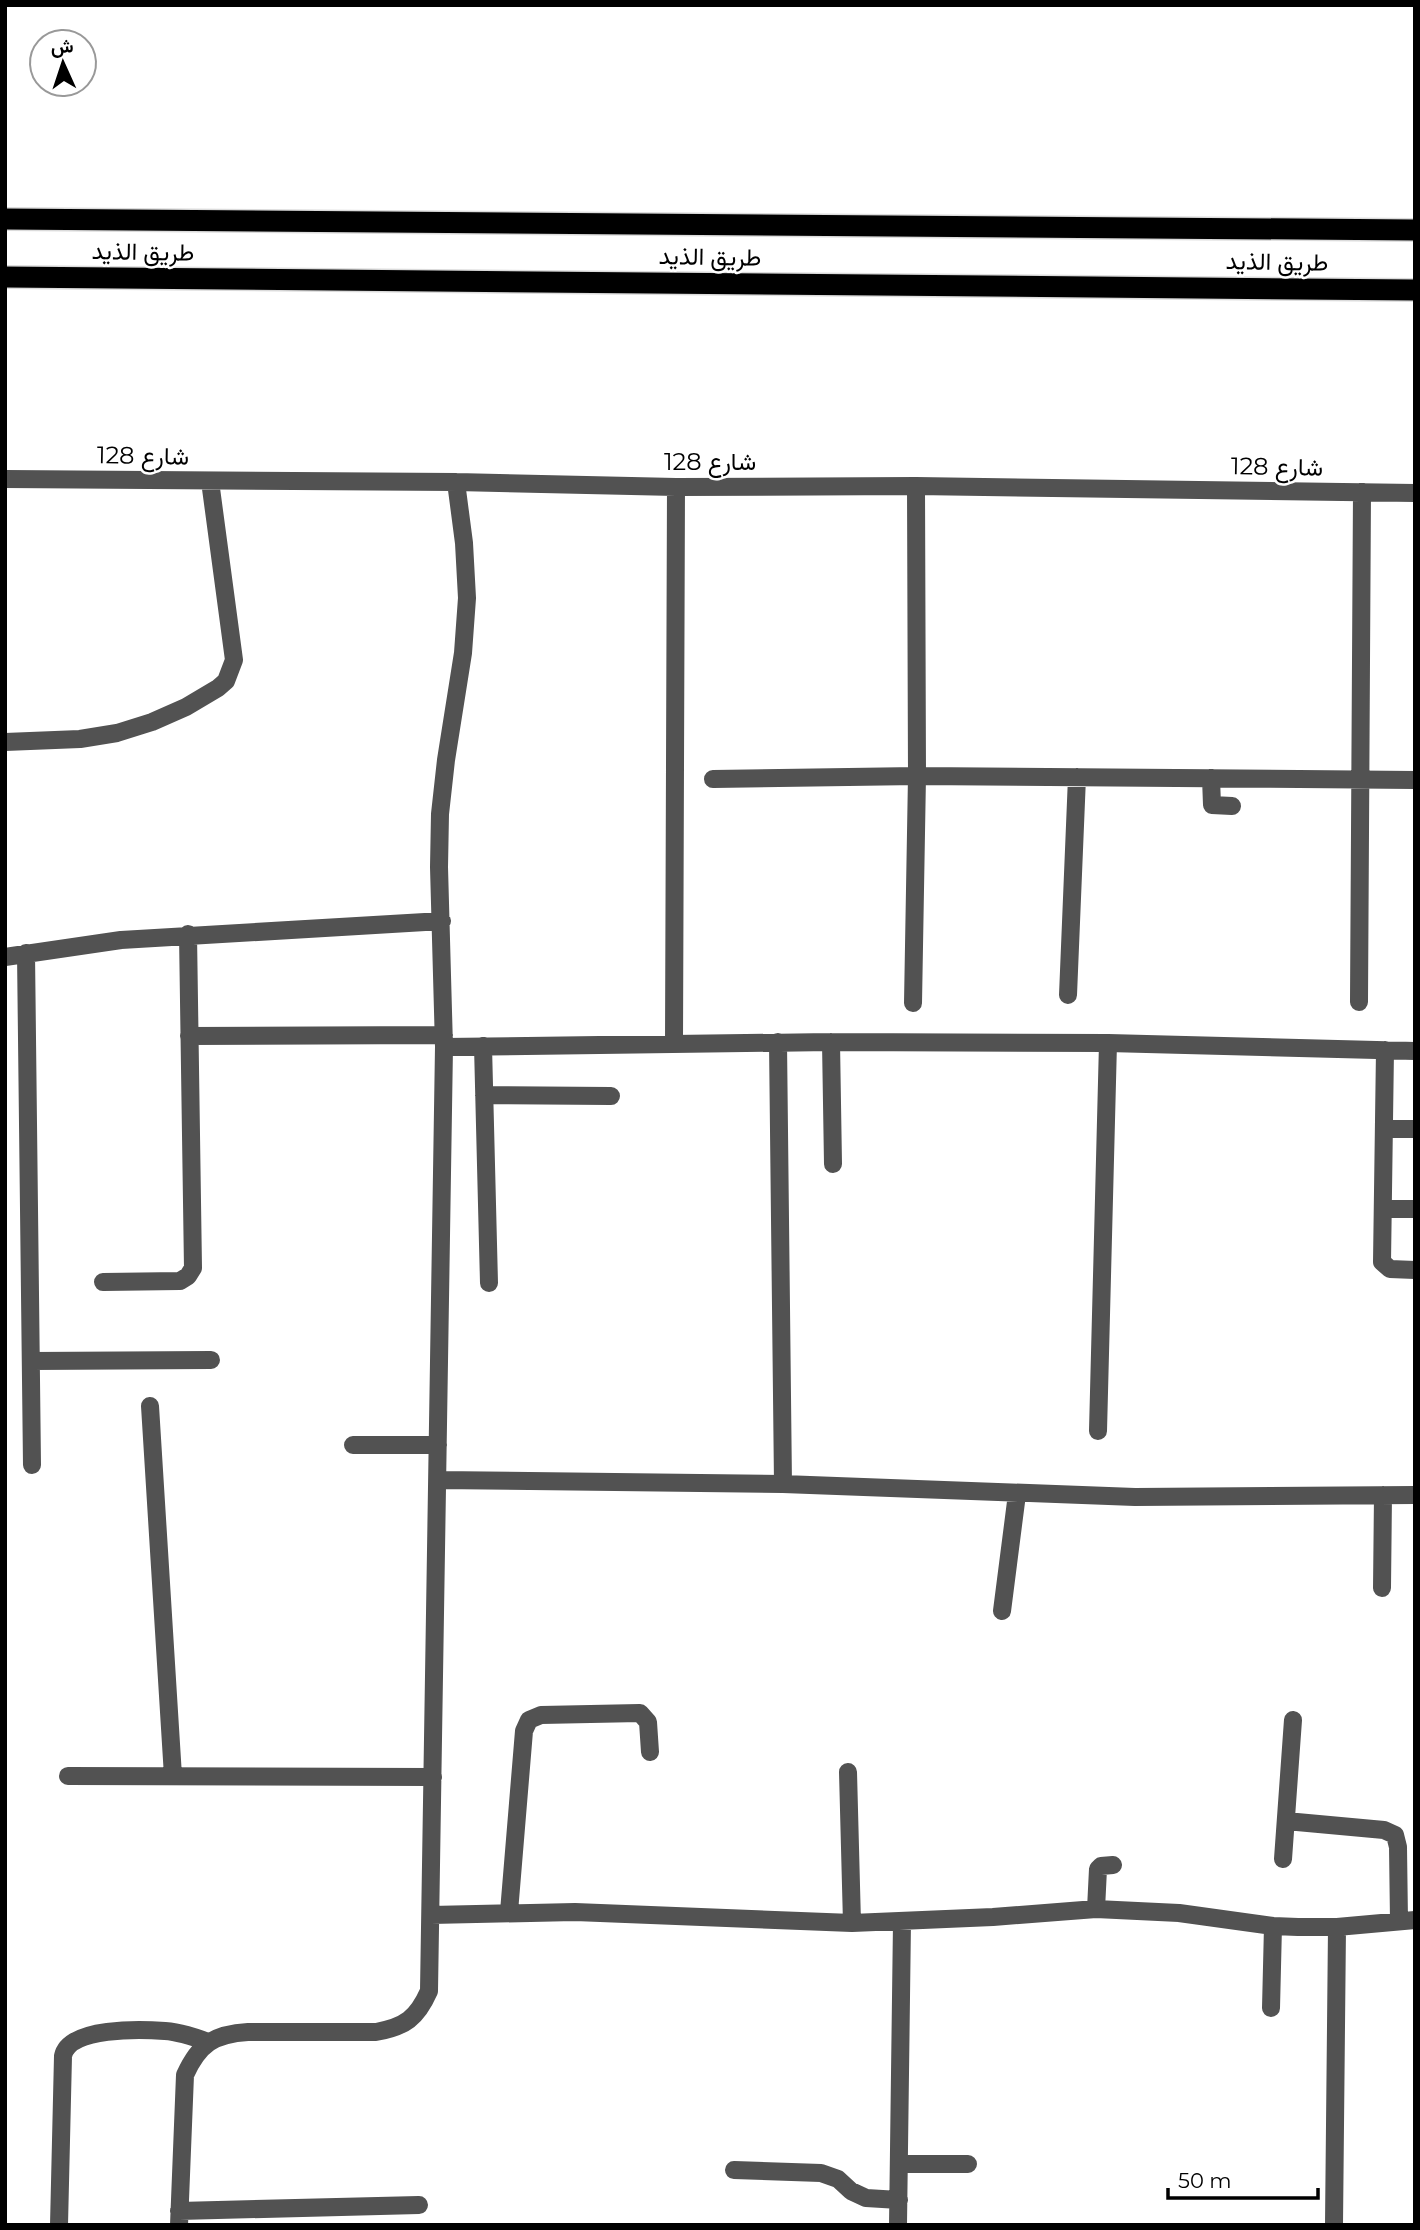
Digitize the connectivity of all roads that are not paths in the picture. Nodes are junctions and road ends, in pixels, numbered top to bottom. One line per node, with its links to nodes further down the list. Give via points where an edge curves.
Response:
1 (5, 219): 2 (highway, طريق الذيد)
2 (1414, 230)
3 (5, 277): 4 (highway, طريق الذيد)
4 (1415, 290)
5 (5, 479): 6 (street, شارع 128)
6 (209, 481): 7 (street, شارع 128); 12 (street, via 234,660 226,681 186,707 117,733)
7 (456, 482): 9 (street, شارع 128); 20 (street, via 467,598 440,814)
8 (916, 486): 9 (street, شارع 128); 10 (street, شارع 128); 13 (street)
9 (676, 487): 31 (street)
10 (1362, 492): 11 (street, شارع 128); 17 (street)
11 (1415, 493)
12 (5, 742)
13 (917, 776): 14 (street); 16 (street); 26 (street)
14 (1077, 777): 15 (street); 24 (street)
15 (1210, 778): 17 (street); 19 (street, via 1212,805)
16 (713, 779)
17 (1359, 779): 18 (street); 25 (street)
18 (1415, 780)
19 (1231, 806)
20 (442, 921): 21 (street); 28 (street)
21 (188, 934): 22 (street); 27 (street)
22 (26, 953): 23 (street); 47 (street)
23 (5, 957)
24 (1068, 996)
25 (1359, 1002)
26 (913, 1003)
27 (189, 1036): 28 (street); 44 (street, via 192,1268 180,1281)
28 (444, 1041): 33 (street); 51 (street)
29 (831, 1041): 30 (street); 32 (street); 40 (street)
30 (778, 1042): 31 (street); 54 (street)
31 (674, 1043): 33 (street)
32 (1108, 1043): 34 (street); 49 (street)
33 (483, 1046): 36 (street)
34 (1385, 1050): 35 (street); 38 (street)
35 (1415, 1051)
36 (484, 1095): 37 (street); 45 (street)
37 (611, 1096)
38 (1384, 1129): 39 (street); 41 (street)
39 (1415, 1129)
40 (833, 1164)
41 (1383, 1209): 42 (street); 43 (street, via 1382,1262 1390,1269)
42 (1415, 1209)
43 (1415, 1270)
44 (103, 1282)
45 (488, 1283)
46 (211, 1360): 47 (street)
47 (31, 1362): 52 (street)
48 (150, 1406): 64 (street)
49 (1098, 1431)
50 (353, 1445): 51 (street)
51 (438, 1445): 53 (street)
52 (32, 1465)
53 (438, 1480): 54 (street); 65 (street)
54 (783, 1484): 55 (street)
55 (1017, 1494): 57 (street); 59 (street)
56 (1415, 1495): 57 (street)
57 (1383, 1496): 58 (street)
58 (1381, 1588)
59 (1002, 1611)
60 (1293, 1720): 66 (street)
61 (650, 1752): 70 (street, via 648,1722 640,1713 541,1715 529,1720 524,1731)
62 (848, 1772): 74 (street)
63 (68, 1776): 64 (street)
64 (173, 1776): 65 (street)
65 (433, 1777): 71 (street)
66 (1286, 1821): 67 (street); 72 (street, via 1384,1830 1395,1835)
67 (1283, 1859)
68 (1113, 1865): 69 (street, via 1098,1869)
69 (1096, 1909): 73 (street); 75 (street, via 1179,1913)
70 (509, 1912): 71 (street); 74 (street)
71 (431, 1915): 78 (street, via 429,1991 410,2020 376,2032 227,2033)
72 (1407, 1921): 76 (street)
73 (902, 1922): 74 (street); 79 (street)
74 (852, 1923)
75 (1273, 1926): 76 (street); 77 (street)
76 (1337, 1927): 87 (street)
77 (1271, 2008)
78 (208, 2042): 84 (street, via 193,2057 185,2076); 85 (street, via 151,2030 106,2032 66,2045 62,2056)
79 (899, 2164): 80 (street); 82 (street)
80 (968, 2164)
81 (734, 2170): 82 (street, via 821,2173 866,2198)
82 (899, 2200): 86 (street)
83 (419, 2205): 84 (street)
84 (179, 2218)
85 (60, 2225)
86 (898, 2225)
87 (1334, 2225)

